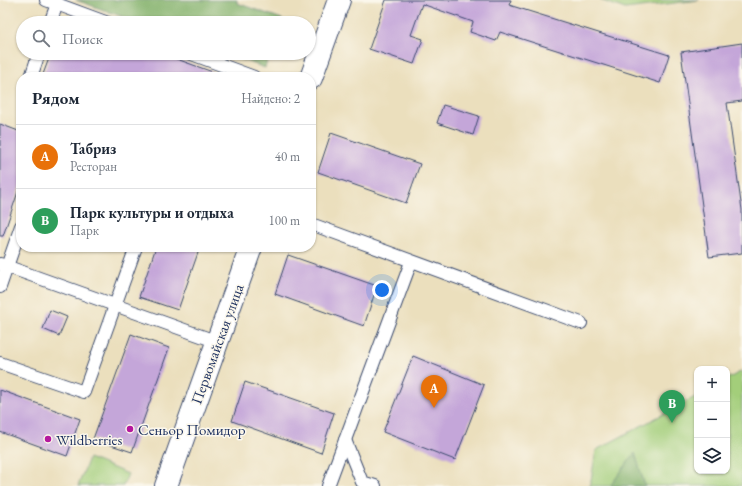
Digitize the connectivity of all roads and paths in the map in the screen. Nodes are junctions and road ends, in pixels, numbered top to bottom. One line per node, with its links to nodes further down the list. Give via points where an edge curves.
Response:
1 (338, 0): 9 (main road)
2 (51, 2): 3 (lane); 4 (lane)
3 (50, 16)
4 (89, 16)
5 (37, 60): 7 (lane)
6 (206, 60): 8 (lane)
7 (33, 72)
8 (234, 72)
9 (313, 72)
10 (316, 226): 14 (lane)
11 (16, 237): 15 (lane)
12 (134, 252): 17 (lane)
13 (249, 252): 19 (main road, Первомайская улица)
14 (411, 262): 18 (lane); 21 (lane)
15 (3, 265): 16 (lane); 17 (lane)
16 (0, 287)
17 (115, 305): 19 (lane); 20 (lane, via 84,392)
18 (580, 323)
19 (218, 342): 22 (main road, Первомайская улица)
20 (0, 363)
21 (345, 440): 23 (lane); 24 (lane, via 362,482)
22 (166, 486)
23 (328, 486)
24 (374, 486)

